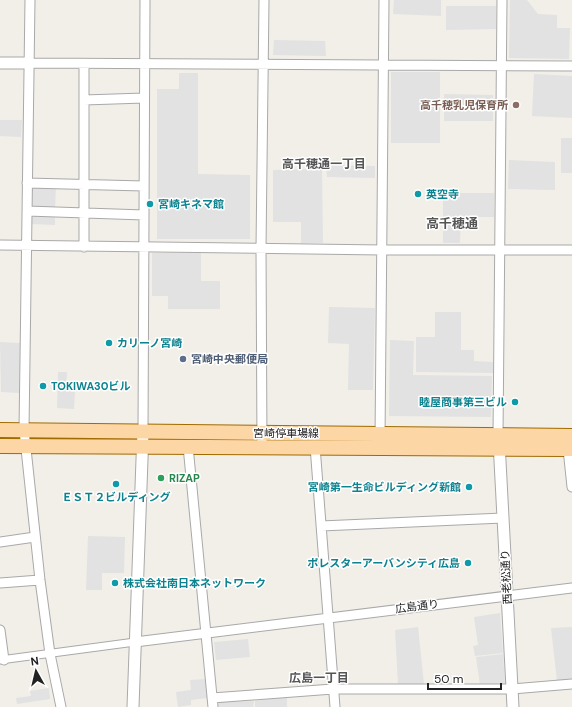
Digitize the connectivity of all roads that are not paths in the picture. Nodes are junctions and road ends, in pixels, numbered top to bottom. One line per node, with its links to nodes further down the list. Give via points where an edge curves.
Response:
1 (30, 0): 7 (street)
2 (145, 0): 9 (street)
3 (264, 0): 10 (street)
4 (384, 0): 11 (street)
5 (502, 0): 12 (street)
6 (0, 63): 7 (street)
7 (29, 63): 8 (street); 16 (street)
8 (84, 64): 9 (street); 15 (street)
9 (144, 65): 10 (street); 14 (street)
10 (264, 65): 11 (street); 26 (street)
11 (382, 66): 12 (street); 28 (street)
12 (501, 66): 13 (street); 27 (street)
13 (572, 66)
14 (144, 98): 15 (street); 18 (street)
15 (84, 100): 17 (street)
16 (27, 183): 17 (street); 19 (street)
17 (85, 184): 18 (street); 20 (street)
18 (144, 186): 21 (street)
19 (27, 211): 20 (street); 23 (street)
20 (84, 212): 21 (street); 24 (street)
21 (144, 215): 25 (street)
22 (0, 245): 23 (street)
23 (26, 245): 24 (street); 31 (street)
24 (84, 247): 25 (street)
25 (144, 247): 26 (street); 32 (street)
26 (261, 248): 28 (street); 33 (street)
27 (500, 249): 28 (street); 29 (street); 35 (street)
28 (383, 250): 34 (street)
29 (572, 250)
30 (0, 430): 31 (main road, 宮崎停車場線)
31 (24, 430): 32 (main road, 宮崎停車場線); 38 (street)
32 (143, 439): 33 (main road, 宮崎停車場線); 38 (main road, 宮崎停車場線); 39 (main road, 宮崎停車場線); 53 (street)
33 (262, 440): 34 (main road, 宮崎停車場線); 39 (main road, 宮崎停車場線); 40 (main road, 宮崎停車場線)
34 (380, 440): 35 (main road, 宮崎停車場線); 40 (main road, 宮崎停車場線)
35 (499, 442): 36 (main road, 宮崎停車場線); 42 (street, 西老松通り)
36 (571, 443): 41 (street)
37 (0, 446): 38 (main road, 宮崎停車場線)
38 (26, 446): 44 (street)
39 (188, 446): 52 (street)
40 (315, 446): 43 (street)
41 (572, 488)
42 (503, 518): 43 (street); 49 (street, 西老松通り)
43 (321, 526): 50 (street)
44 (35, 536): 45 (street); 46 (street)
45 (0, 542)
46 (40, 580): 47 (street); 54 (street)
47 (0, 583)
48 (572, 588): 49 (street, 広島通り)
49 (507, 596): 50 (street, 広島通り); 58 (street, 西老松通り)
50 (327, 617): 52 (street, 広島通り); 57 (street)
51 (0, 630): 55 (street)
52 (206, 633): 53 (street, 広島通り); 59 (street)
53 (135, 642): 54 (street); 61 (street)
54 (50, 654): 55 (street); 60 (street)
55 (2, 660)
56 (572, 684): 58 (street)
57 (333, 689): 58 (street); 59 (street); 62 (street)
58 (512, 689): 63 (street, 西老松通り)
59 (212, 703)
60 (61, 707)
61 (133, 707)
62 (335, 707)
63 (513, 707)

